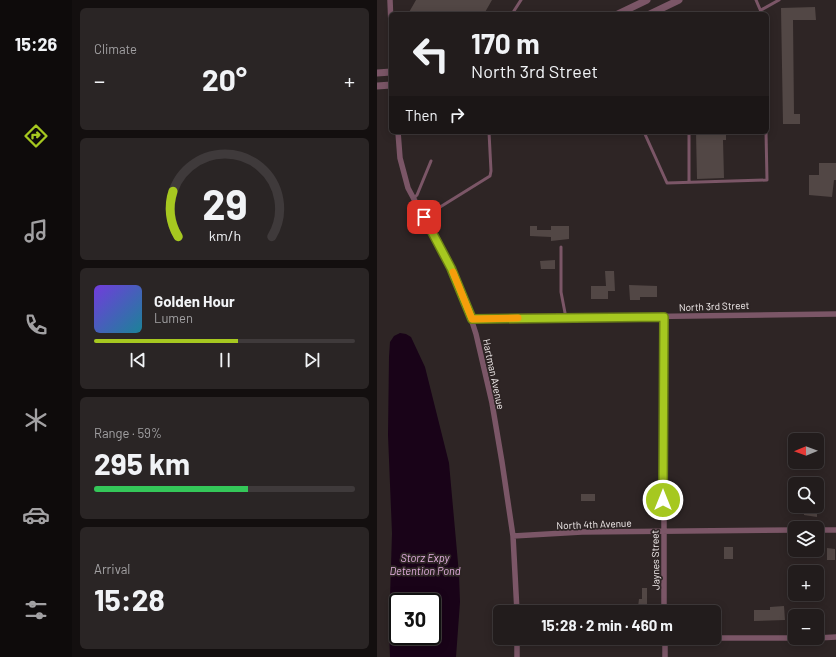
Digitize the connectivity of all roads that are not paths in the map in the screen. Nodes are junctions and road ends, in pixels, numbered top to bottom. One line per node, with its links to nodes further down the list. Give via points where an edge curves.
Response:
1 (390, 0): 7 (street)
2 (521, 0): 8 (lane)
3 (647, 0): 9 (street)
4 (679, 0): 10 (street)
5 (756, 0): 11 (lane)
6 (779, 0): 11 (lane)
7 (390, 12)
8 (514, 12)
9 (622, 12)
10 (654, 12)
11 (761, 12)
12 (377, 72): 13 (street)
13 (389, 72)
14 (389, 85): 15 (street)
15 (377, 86)
16 (397, 134): 23 (street, Hartman Avenue, via 403,172)
17 (489, 134): 24 (lane, via 490,176)
18 (645, 134): 22 (lane, via 667,183)
19 (689, 134): 22 (lane)
20 (766, 134): 22 (lane, via 767,180)
21 (431, 161): 23 (lane)
22 (689, 182)
23 (413, 199): 24 (street, Hartman Avenue)
24 (424, 217): 29 (street, Hartman Avenue, via 451,268)
25 (561, 246): 28 (lane, via 561,292)
26 (836, 314): 27 (street, North 3rd Street)
27 (664, 317): 28 (street, North 3rd Street); 33 (street, Jaynes Street)
28 (566, 318): 29 (street, North 3rd Street)
29 (472, 319): 34 (street, Hartman Avenue, via 492,403)
30 (788, 530): 33 (street, North 4th Avenue)
31 (824, 530): 32 (street)
32 (836, 530)
33 (663, 531): 34 (street, North 4th Avenue); 36 (street, Jaynes Street)
34 (513, 536): 35 (street, Hartman Avenue)
35 (517, 605)
36 (665, 605)
37 (836, 637): 40 (street)
38 (721, 638): 39 (street)
39 (788, 638)
40 (824, 638)
41 (517, 645): 43 (street)
42 (665, 645): 44 (street)
43 (517, 657)
44 (665, 657)

